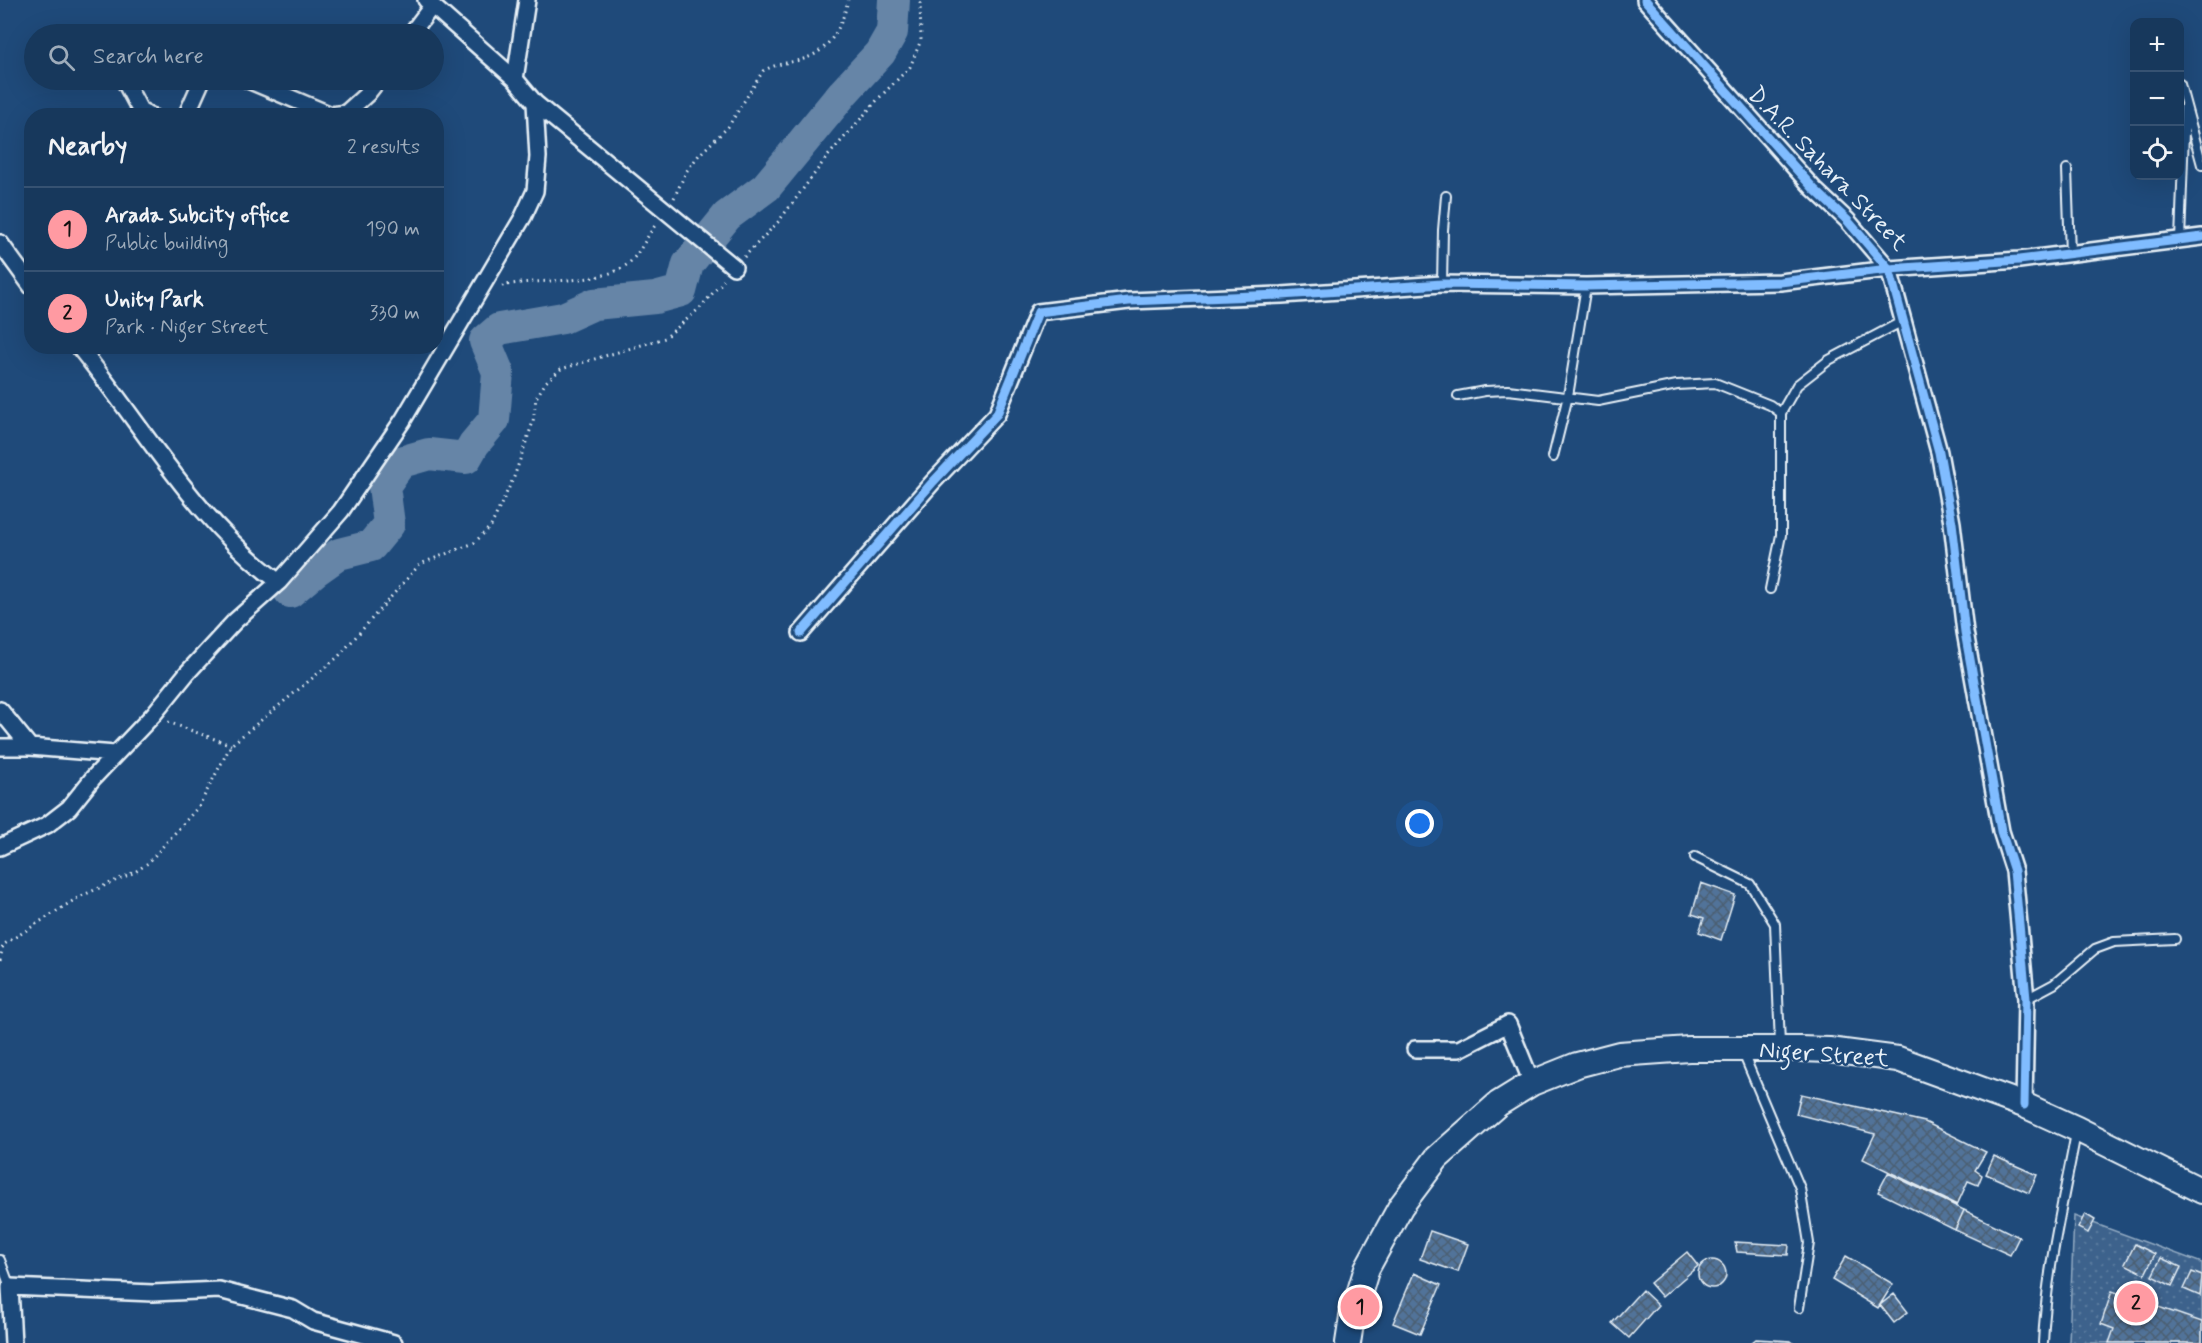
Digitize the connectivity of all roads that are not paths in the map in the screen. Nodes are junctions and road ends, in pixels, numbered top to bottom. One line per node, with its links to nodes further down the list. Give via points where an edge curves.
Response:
1 (527, 0): 5 (street)
2 (1645, 0): 25 (street, D.A.R. Sahara Street)
3 (429, 3): 4 (street); 5 (street)
4 (417, 24)
5 (515, 79): 11 (street)
6 (129, 90): 13 (street)
7 (198, 90): 14 (street)
8 (272, 90): 15 (street)
9 (370, 90): 16 (street)
10 (2184, 98): 12 (lane)
11 (534, 103): 24 (street); 30 (street, via 538,158 535,191)
12 (2186, 105): 17 (lane); 21 (lane)
13 (139, 108)
14 (190, 108)
15 (315, 108)
16 (351, 108)
17 (2202, 165)
18 (2067, 169): 23 (lane)
19 (1446, 196): 27 (lane)
20 (2202, 237): 21 (street, D.A.R. Sahara Street)
21 (2180, 240): 23 (street, D.A.R. Sahara Street)
22 (0, 243): 26 (street)
23 (2070, 254): 25 (street, D.A.R. Sahara Street)
24 (734, 267)
25 (1889, 269): 28 (street, via 1780,282); 29 (street)
26 (24, 276)
27 (1442, 284): 28 (street); 39 (street, via 1129,301 1038,312 998,414)
28 (1586, 286): 34 (lane)
29 (1903, 321): 35 (lane, via 1829,360 1797,385); 47 (street, via 1939,452 1952,523 1967,644 2001,831 2014,871)
30 (444, 349)
31 (84, 354): 37 (street, via 189,493 256,565)
32 (441, 354): 37 (street, via 403,420 341,511)
33 (1458, 396): 34 (lane, via 1508,390)
34 (1568, 396): 35 (lane, via 1598,401 1677,385 1715,383); 36 (lane)
35 (1781, 413): 38 (lane, via 1781,535)
36 (1553, 457)
37 (279, 582): 43 (street, via 235,621)
38 (1770, 589)
39 (801, 633)
40 (0, 710): 42 (street)
41 (0, 747): 42 (street)
42 (30, 747): 43 (street)
43 (116, 754): 44 (street, via 69,808 47,825)
44 (0, 847)
45 (1695, 857): 50 (lane, via 1750,884 1775,924)
46 (2175, 939): 47 (lane, via 2114,942 2095,949 2054,984)
47 (2026, 999): 52 (street)
48 (1415, 1049): 51 (street, via 1459,1049 1509,1024)
49 (1742, 1049): 50 (main road, Niger Street); 51 (main road, Niger Street, via 1619,1054); 57 (lane, via 1800,1188 1809,1243)
50 (1780, 1049): 52 (main road, Niger Street, via 1829,1050 1898,1059)
51 (1532, 1083): 60 (main road, Niger Street, via 1498,1104 1437,1158 1401,1206 1367,1268)
52 (2024, 1105): 53 (main road, Niger Street)
53 (2077, 1129): 54 (main road, Niger Street); 61 (lane, via 2050,1266)
54 (2202, 1191)
55 (0, 1260): 56 (lane)
56 (10, 1287): 58 (street); 59 (street, via 153,1293 219,1290)
57 (1799, 1308)
58 (14, 1343)
59 (394, 1343)
60 (1348, 1343)
61 (2043, 1343)

